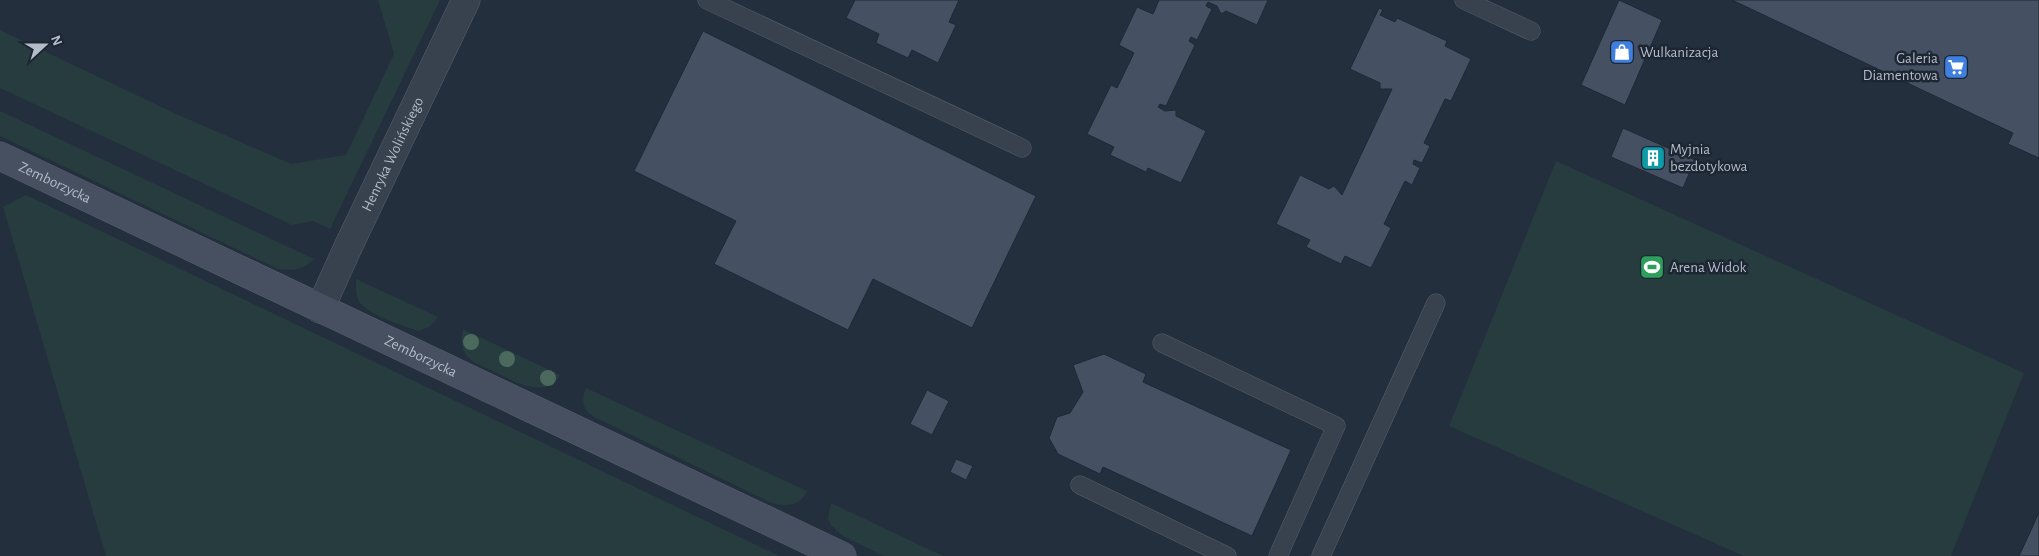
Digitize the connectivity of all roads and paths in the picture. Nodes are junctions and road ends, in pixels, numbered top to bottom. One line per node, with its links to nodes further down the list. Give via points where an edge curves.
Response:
1 (466, 0): 8 (street, Henryka Wolińskiego)
2 (707, 0): 5 (lane)
3 (1464, 0): 4 (lane)
4 (1530, 30)
5 (1022, 148)
6 (0, 156): 8 (street, Zemborzycka)
7 (1436, 303): 14 (lane)
8 (320, 309): 11 (street, Zemborzycka)
9 (1162, 343): 13 (lane, via 1336,426)
10 (1080, 485): 12 (lane)
11 (842, 556)
12 (1227, 556)
13 (1278, 556)
14 (1321, 556)

